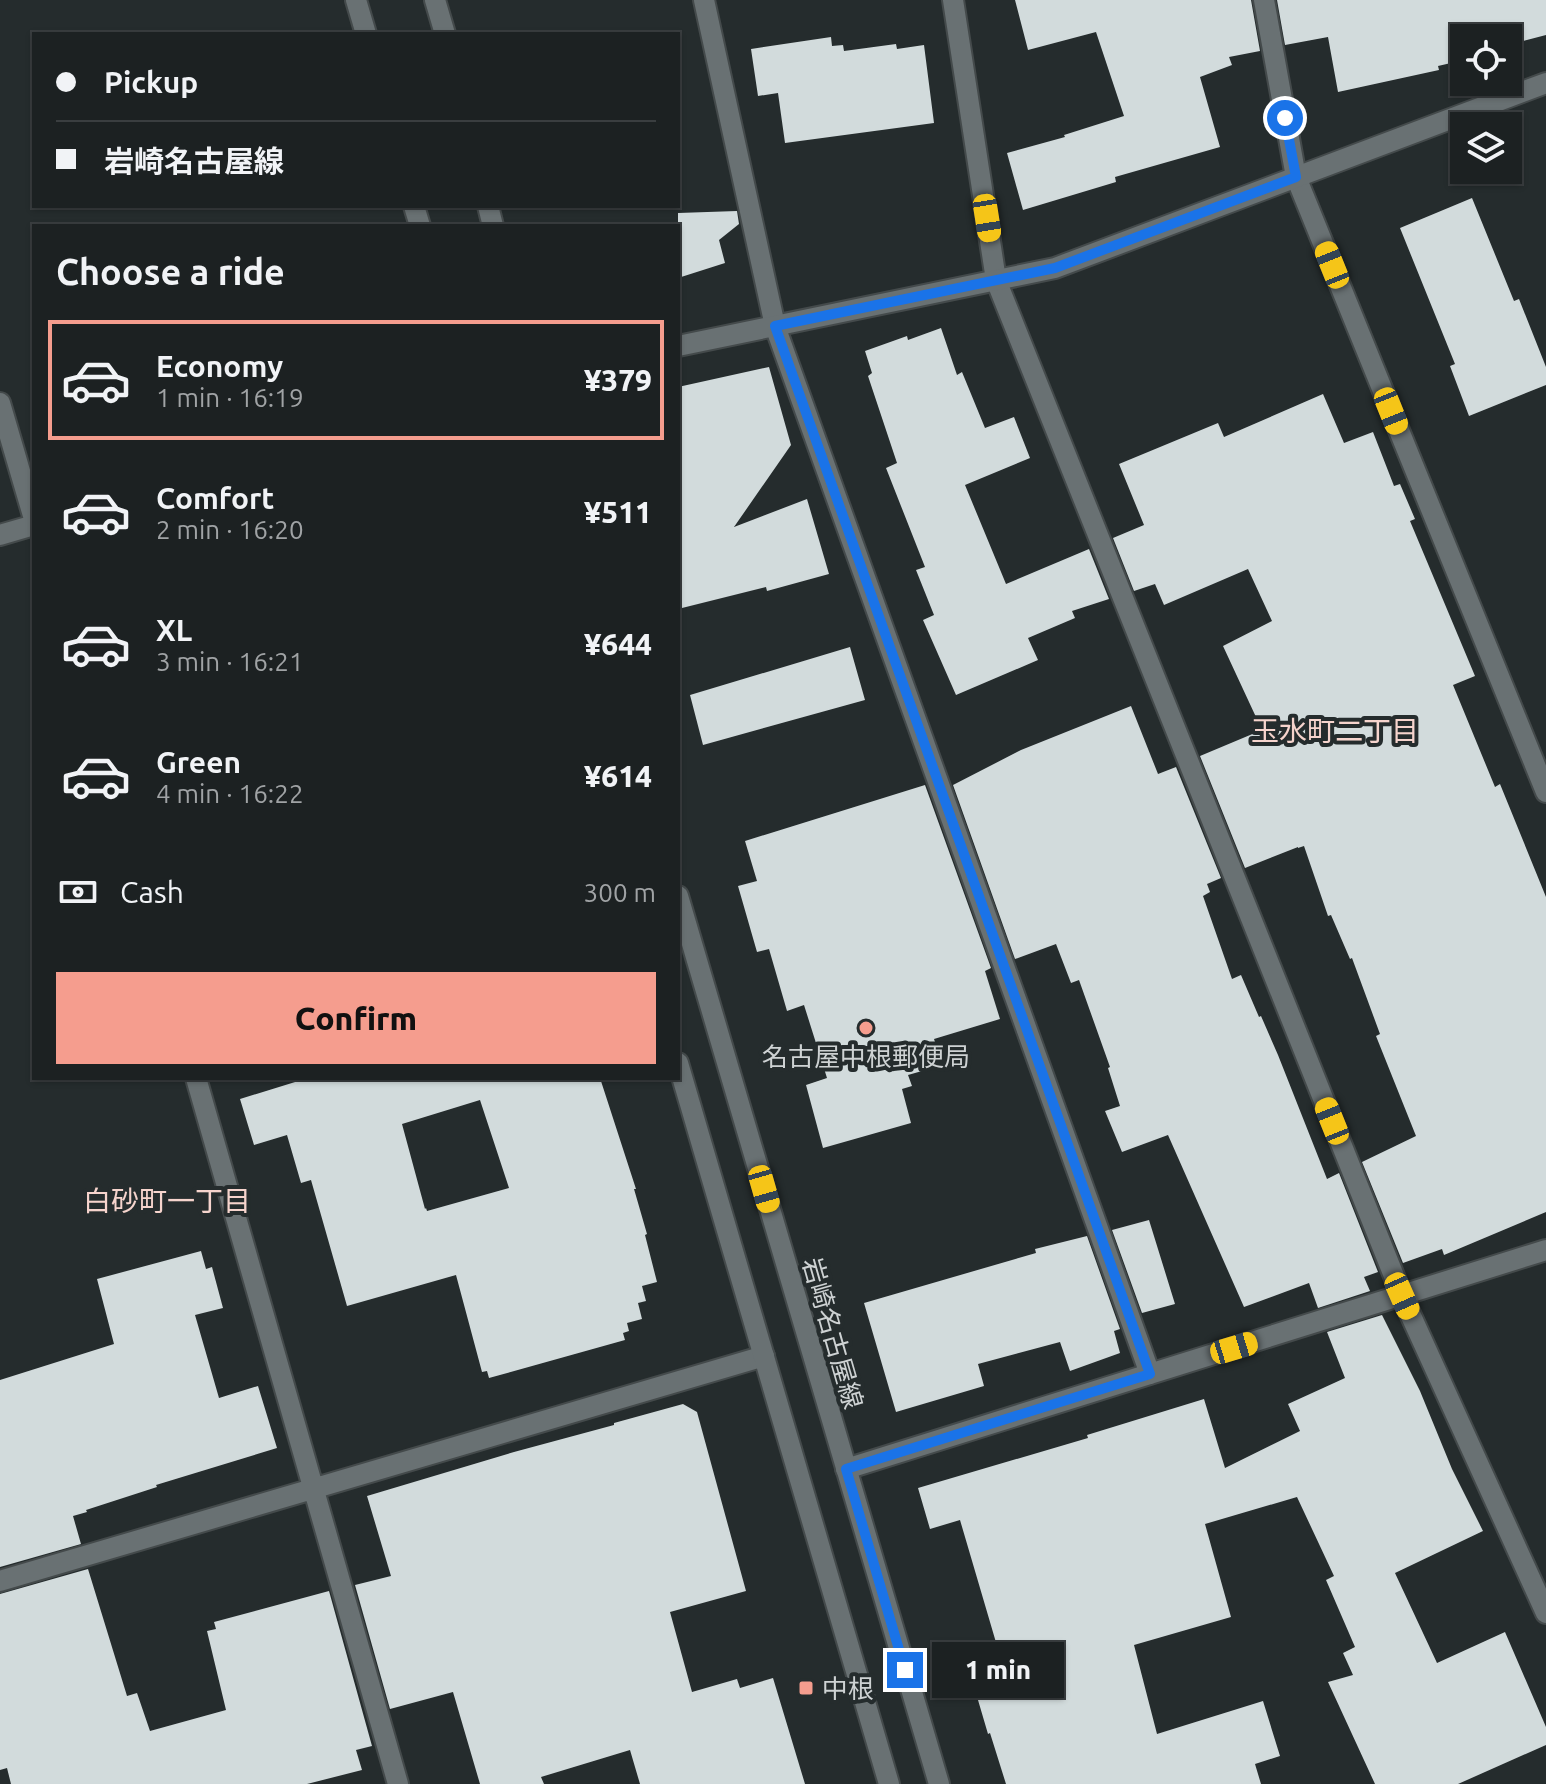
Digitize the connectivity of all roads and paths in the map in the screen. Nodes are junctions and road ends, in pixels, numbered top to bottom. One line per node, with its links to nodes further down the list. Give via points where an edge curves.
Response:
1 (356, 0): 6 (street)
2 (435, 0): 7 (street)
3 (704, 0): 11 (street)
4 (953, 0): 10 (street)
5 (1264, 0): 9 (street)
6 (365, 32)
7 (444, 32)
8 (1546, 83): 9 (street)
9 (1296, 177): 10 (street, via 1055,268); 17 (street)
10 (996, 280): 11 (street); 22 (street)
11 (775, 326): 12 (street); 24 (street)
12 (680, 346)
13 (0, 403): 14 (street)
14 (32, 515)
15 (32, 523): 16 (street)
16 (0, 535)
17 (1546, 792)
18 (680, 903): 25 (street, 岩崎名古屋線)
19 (680, 1070): 23 (street)
20 (197, 1080): 26 (street)
21 (1546, 1250): 22 (street)
22 (1402, 1296): 24 (street); 28 (street)
23 (764, 1356): 26 (street); 30 (street)
24 (1150, 1374): 25 (street)
25 (846, 1469): 31 (street, 岩崎名古屋線)
26 (314, 1489): 27 (street); 29 (street)
27 (0, 1581)
28 (1546, 1613)
29 (398, 1784)
30 (889, 1784)
31 (939, 1784)

